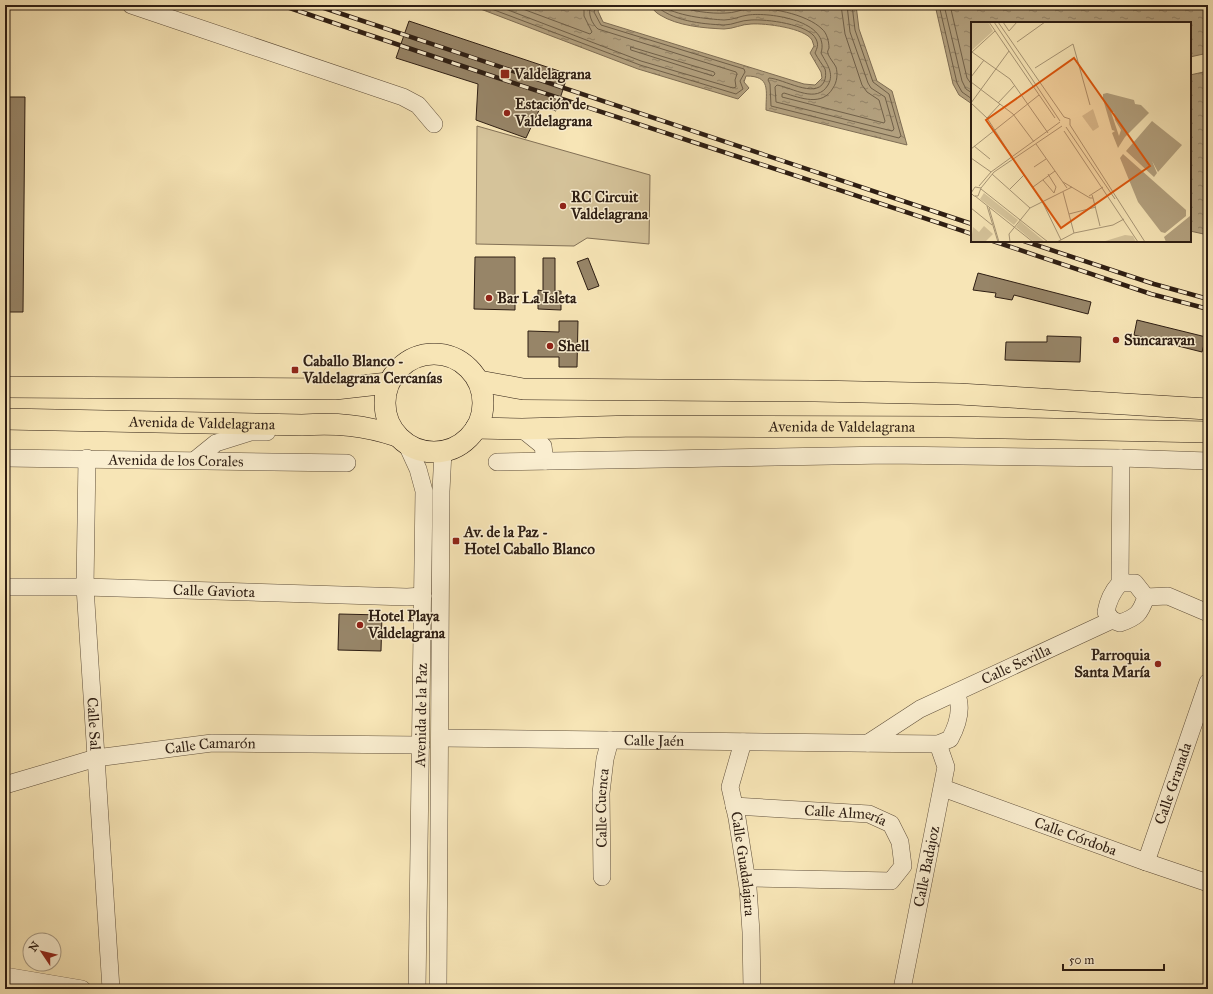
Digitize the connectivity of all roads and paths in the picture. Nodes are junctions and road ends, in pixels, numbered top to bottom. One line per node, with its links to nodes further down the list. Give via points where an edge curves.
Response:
1 (131, 5): 2 (street, via 403,97 418,105)
2 (434, 124)
3 (479, 381): 4 (main road, via 463,362 435,353 420,355 407,361); 6 (main road, via 523,389 959,394); 9 (main road, via 483,397 482,413)
4 (388, 383): 5 (main road, via 335,389); 12 (main road, via 385,412 390,425)
5 (5, 387)
6 (1208, 409)
7 (5, 419): 8 (main road, Avenida de Valdelagrana)
8 (302, 425): 12 (main road, Avenida de Valdelagrana, via 336,424 374,429); 17 (street, via 280,432 251,432 216,443)
9 (476, 428): 10 (main road, Avenida de Valdelagrana); 13 (main road, via 459,446)
10 (522, 429): 11 (main road, Avenida de Valdelagrana, via 635,426 949,427); 18 (street, via 544,446)
11 (1208, 432)
12 (402, 440): 13 (main road, via 420,450); 25 (street, Avenida de la Paz, via 418,469 424,491)
13 (443, 451): 31 (street, Avenida de la Paz)
14 (5, 458): 15 (street, Avenida de los Corales)
15 (87, 458): 17 (street, Avenida de los Corales); 24 (street, Calle Sal)
16 (1120, 458): 18 (street, via 888,455); 19 (street); 22 (street)
17 (195, 460): 21 (street, Avenida de los Corales)
18 (545, 461): 20 (street)
19 (1208, 461)
20 (497, 462)
21 (347, 463)
22 (1120, 583): 26 (street, via 1135,583); 28 (street, via 1112,592 1106,612)
23 (5, 587): 24 (street, Calle Gaviota)
24 (85, 587): 25 (street, Calle Gaviota); 37 (street, Calle Sal)
25 (423, 596): 36 (street, Avenida de la Paz)
26 (1146, 597): 27 (street, via 1168,596); 28 (street, Calle Sevilla, via 1142,609 1132,618 1120,623)
27 (1208, 613)
28 (1112, 620): 30 (street, Calle Sevilla)
29 (1208, 682): 41 (street, Calle Granada)
30 (956, 693): 34 (street, Calle Sevilla, via 920,710); 35 (street, via 959,701 953,733 950,739)
31 (440, 738): 32 (street, Calle Jaén); 49 (street, Avenida de la Paz)
32 (610, 740): 33 (street, Calle Jaén); 42 (street, Calle Cuenca, via 601,793)
33 (743, 742): 34 (street, Calle Jaén); 40 (street, Calle Guadalajara, via 730,787)
34 (868, 743): 35 (street, Calle Jaén)
35 (938, 744): 39 (street, Calle Badajoz, via 946,767)
36 (421, 746): 37 (street, Calle Camarón, via 212,743); 48 (street, Avenida de la Paz)
37 (96, 758): 38 (street, Calle Camarón); 47 (street, Calle Sal)
38 (5, 785)
39 (943, 788): 41 (street, Calle Córdoba); 51 (street, Calle Badajoz)
40 (734, 806): 43 (street, Calle Guadalajara); 43 (street, Calle Almería, via 869,814 891,824 900,842 903,866 891,881)
41 (1146, 862): 44 (street, Calle Córdoba)
42 (602, 877)
43 (747, 878): 50 (street, Calle Guadalajara)
44 (1208, 883)
45 (5, 976): 46 (street)
46 (82, 989)
47 (111, 989)
48 (417, 989)
49 (438, 989)
50 (752, 989)
51 (902, 989)

